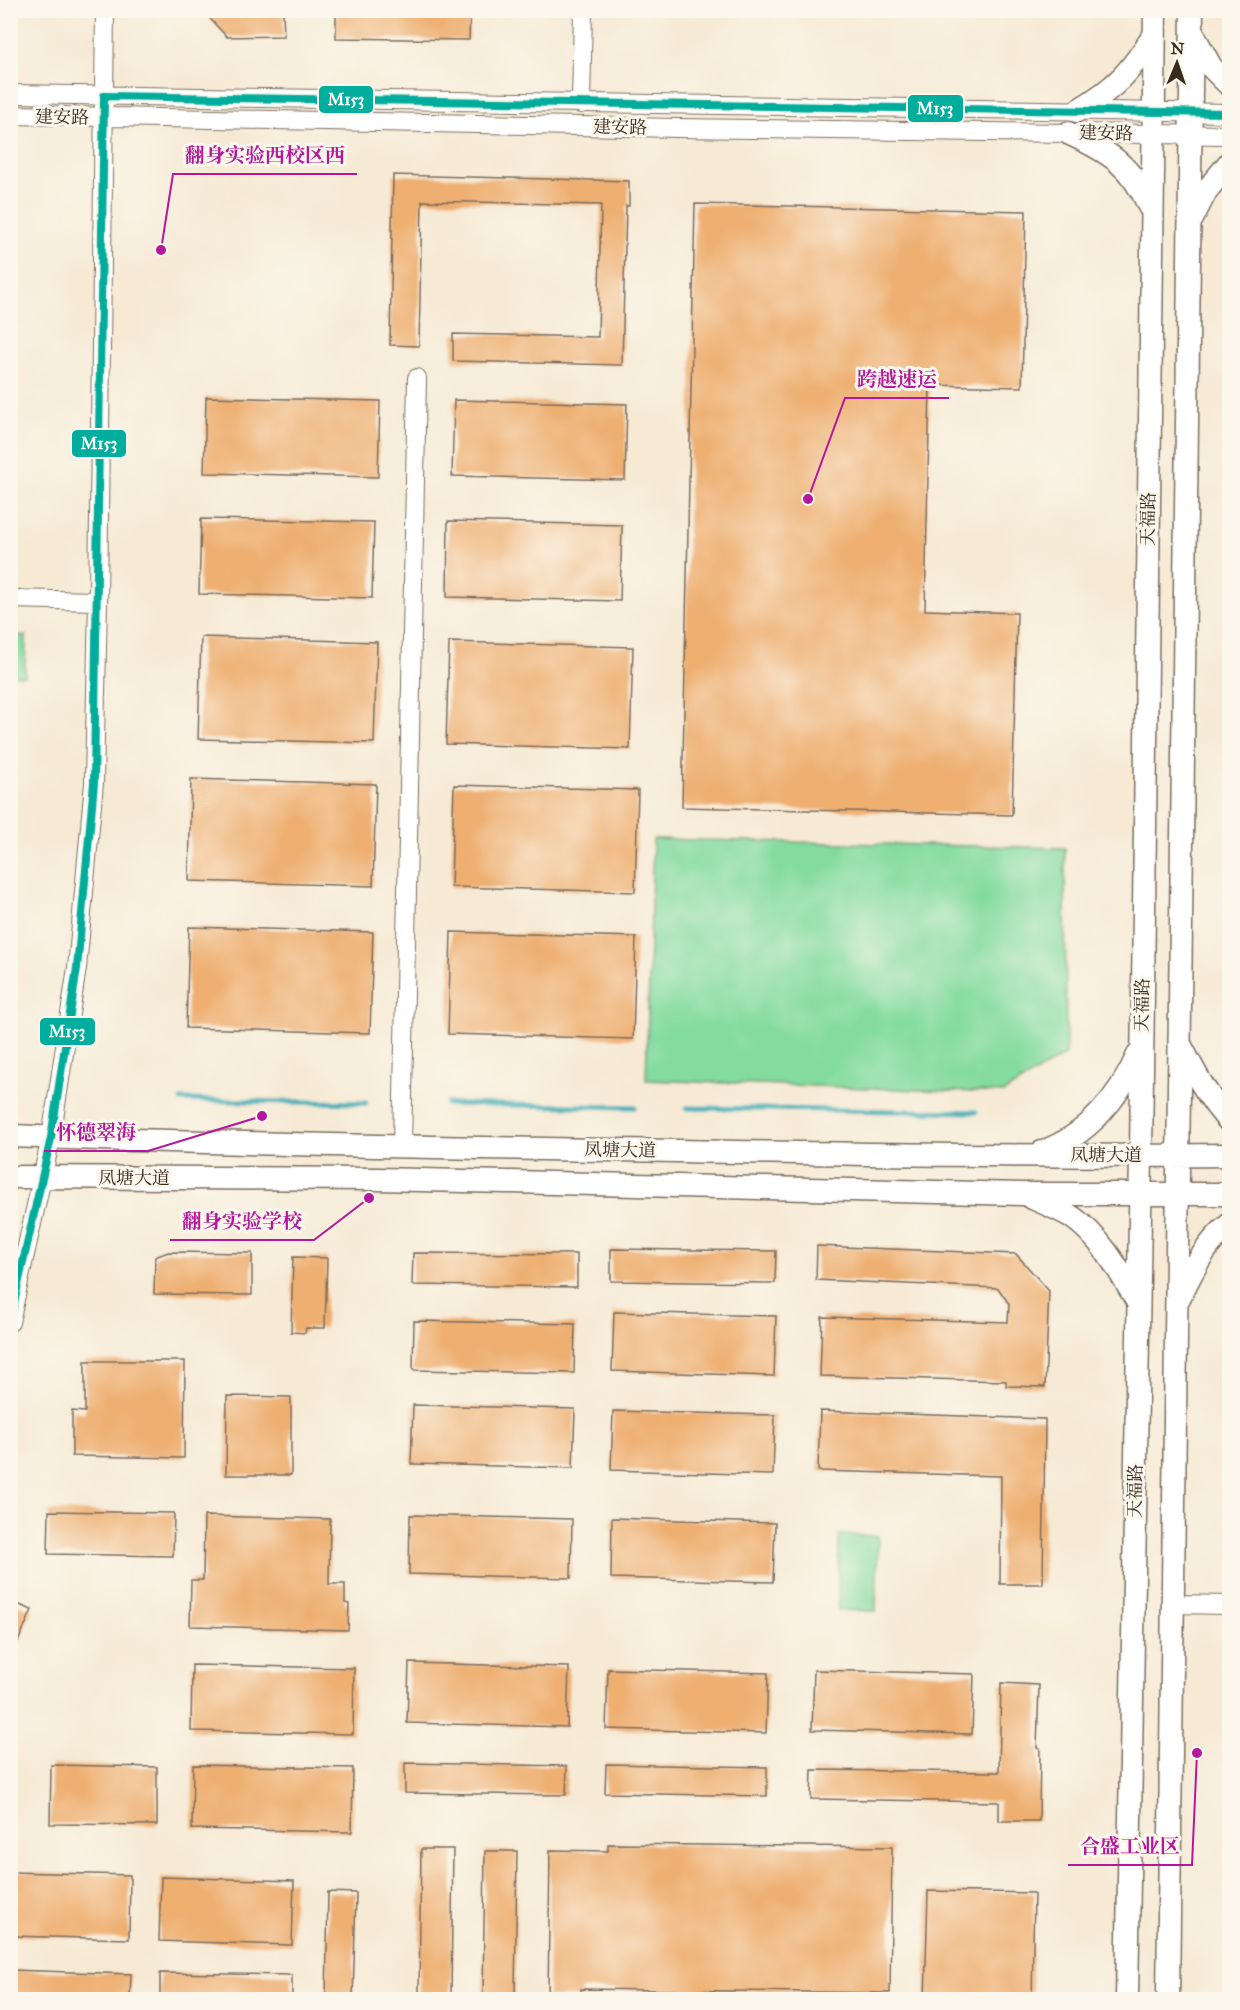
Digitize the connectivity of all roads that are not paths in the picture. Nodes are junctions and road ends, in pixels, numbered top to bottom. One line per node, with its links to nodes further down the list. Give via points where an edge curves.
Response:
1 (105, 10): 8 (street)
2 (583, 10): 9 (street)
3 (1155, 10): 5 (main road, 天福路)
4 (1192, 21): 6 (main road, via 1210,67); 15 (main road, 天福路)
5 (1155, 33): 10 (main road, via 1122,80); 14 (main road, 天福路)
6 (1230, 86)
7 (10, 94): 8 (street, 建安路)
8 (104, 96): 9 (street, 建安路); 13 (street)
9 (581, 104): 10 (street, 建安路)
10 (1077, 111): 14 (street, 建安路)
11 (1230, 113): 15 (street, 建安路)
12 (10, 116): 13 (street, 建安路)
13 (104, 117): 16 (street, 建安路); 23 (street)
14 (1153, 123): 15 (street, 建安路); 16 (street, 建安路); 19 (main road, 天福路)
15 (1191, 124): 17 (street, 建安路); 20 (main road, 天福路)
16 (1068, 132): 19 (main road, via 1116,159 1132,175)
17 (1230, 135)
18 (1230, 162): 20 (main road, via 1206,191)
19 (1152, 212): 25 (main road, 天福路)
20 (1190, 223): 24 (main road, 天福路)
21 (417, 378): 29 (street)
22 (10, 599): 23 (street)
23 (98, 601): 28 (street, via 94,783 77,968)
24 (1179, 1042): 26 (main road, via 1208,1095); 31 (main road, 天福路)
25 (1142, 1045): 30 (main road, 天福路); 33 (main road, via 1112,1101 1072,1137)
26 (1230, 1122)
27 (10, 1136): 28 (main road, 凤塘大道)
28 (51, 1138): 29 (main road, 凤塘大道); 35 (street)
29 (402, 1147): 33 (main road, 凤塘大道)
30 (1141, 1155): 31 (main road, 凤塘大道); 33 (main road, 凤塘大道); 37 (main road, 天福路)
31 (1178, 1155): 32 (main road, 凤塘大道); 38 (main road, 天福路)
32 (1230, 1155)
33 (1031, 1156)
34 (10, 1178): 35 (main road, 凤塘大道)
35 (42, 1178): 36 (main road, 凤塘大道, via 378,1179); 43 (street)
36 (1023, 1194): 37 (main road, 凤塘大道); 41 (main road, via 1053,1206 1092,1234)
37 (1140, 1194): 38 (main road, 凤塘大道); 41 (main road, 天福路)
38 (1178, 1194): 39 (main road, 凤塘大道); 42 (main road, 天福路)
39 (1230, 1194)
40 (1230, 1224): 42 (main road, via 1203,1252)
41 (1138, 1303): 46 (main road, 天福路)
42 (1176, 1305): 44 (main road, 天福路)
43 (10, 1322)
44 (1172, 1604): 45 (street); 47 (main road, 天福路)
45 (1230, 1605)
46 (1127, 2000)
47 (1168, 2000)

